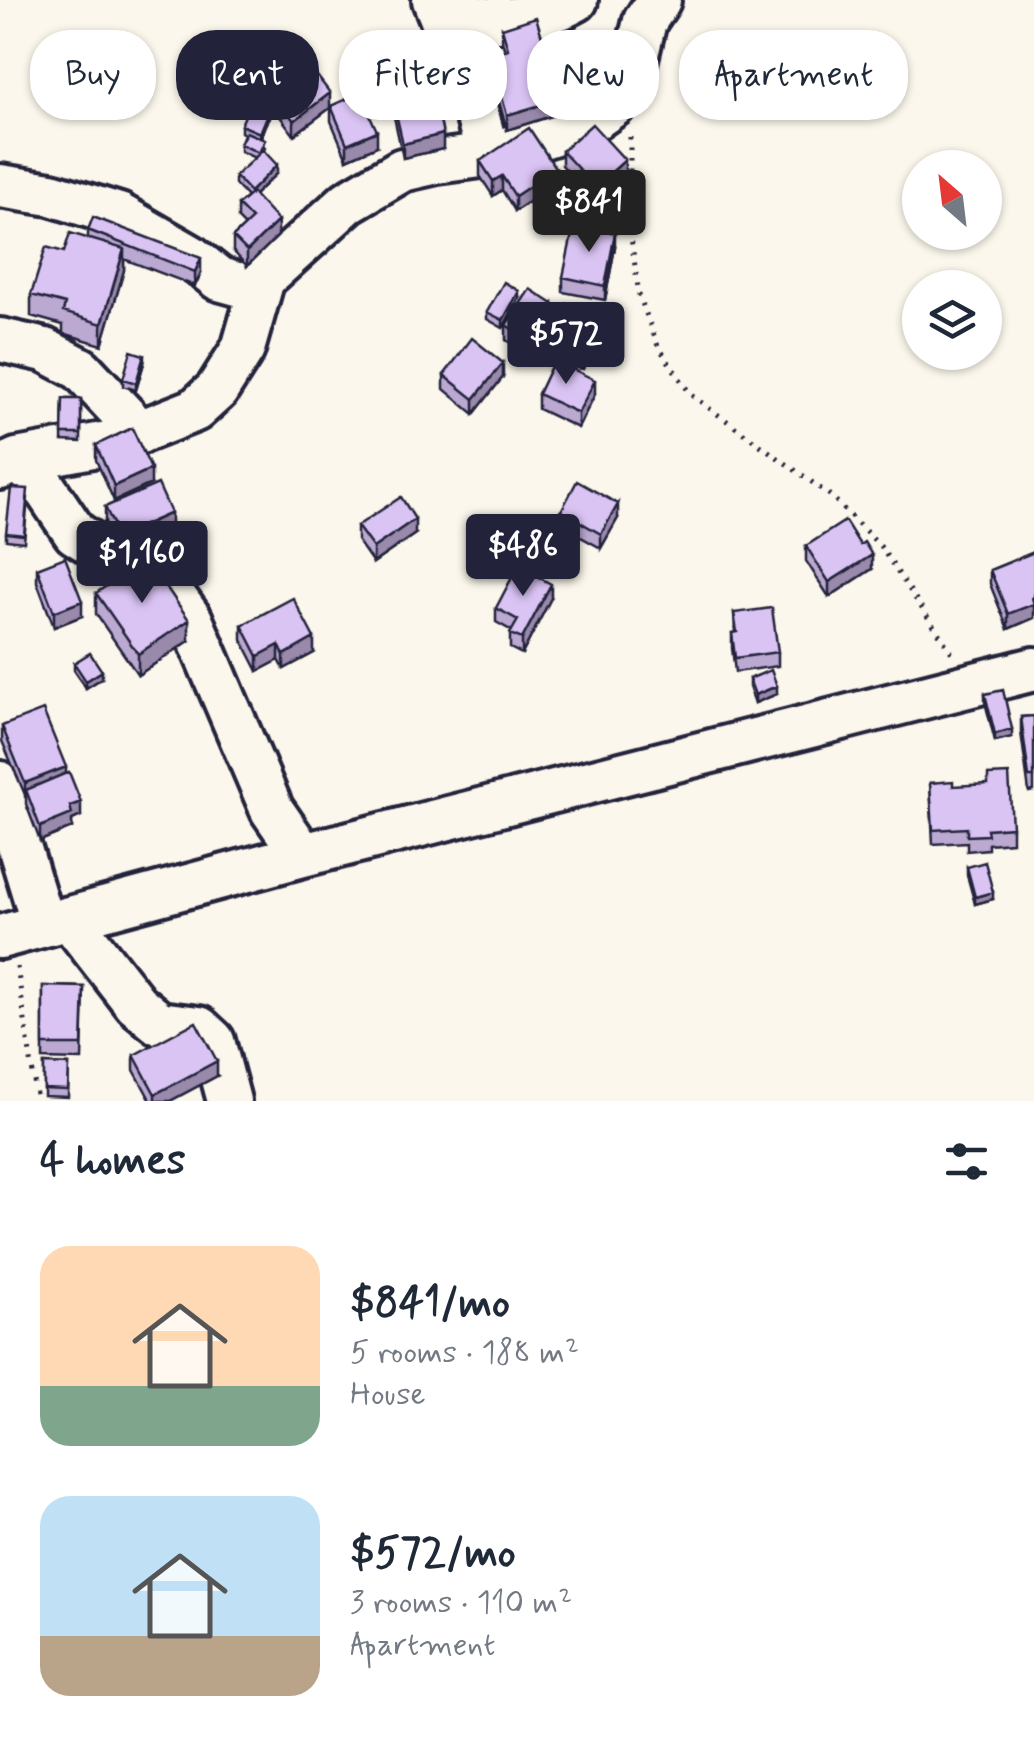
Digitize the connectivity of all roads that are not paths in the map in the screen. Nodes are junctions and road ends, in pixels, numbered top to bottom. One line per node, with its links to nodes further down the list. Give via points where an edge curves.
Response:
1 (438, 0): 2 (street, via 472,18 503,20); 4 (street)
2 (576, 0)
3 (659, 0): 4 (street, via 645,21 630,83 614,104 591,121)
4 (488, 155): 6 (street, via 402,170 348,202)
5 (0, 186): 6 (street, via 119,215 218,279 242,285)
6 (263, 279): 8 (street, via 243,349 217,390 195,410)
7 (0, 340): 8 (street, via 45,350 80,369)
8 (140, 432): 9 (street)
9 (8, 464): 12 (street, via 38,478 75,533 168,588 191,620 272,810)
10 (1034, 669): 12 (street)
11 (0, 783): 13 (street)
12 (303, 855): 13 (street)
13 (31, 929): 14 (street, via 159,1023 199,1028 213,1041)
14 (230, 1101)

